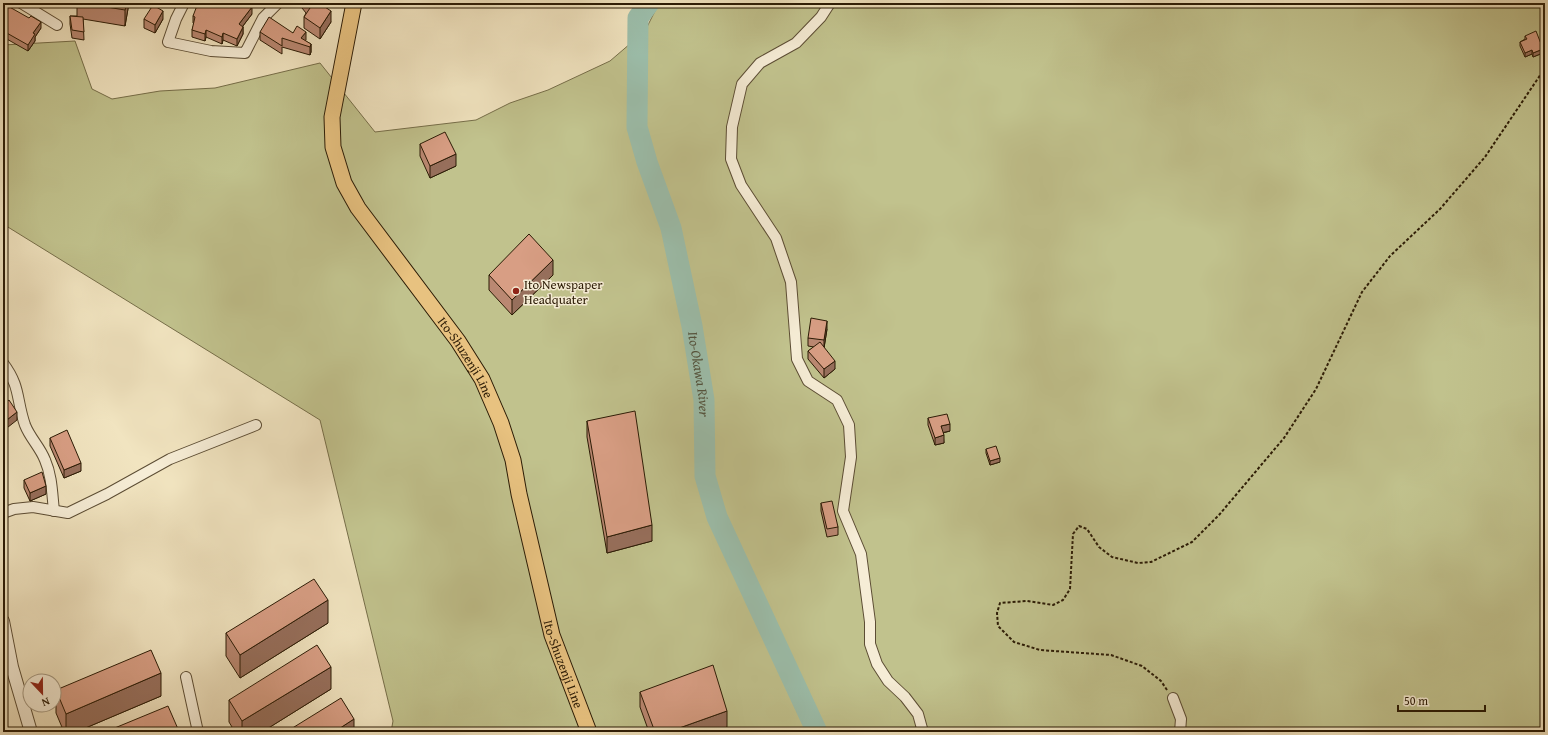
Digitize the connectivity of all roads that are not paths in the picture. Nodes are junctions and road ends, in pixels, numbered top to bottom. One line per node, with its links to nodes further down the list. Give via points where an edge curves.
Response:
1 (21, 3): 6 (street)
2 (184, 3): 3 (street, via 168,42 211,51 245,53 263,18)
3 (278, 3)
4 (354, 3): 16 (main road, Ito-Shuzenji Line, via 332,118 333,147 344,184 358,208 458,341 482,379 502,423 513,460 552,635)
5 (830, 3): 17 (street, via 821,17 796,43 760,63 742,84 732,126 731,159 741,185 776,238 791,282 797,359 808,381 837,400 849,425 852,457 843,511 861,554 870,622 870,644 877,664 888,681 918,714)
6 (57, 25)
7 (3, 363): 9 (street, via 18,390 22,415 28,431 45,459 52,480)
8 (256, 425): 9 (street, via 170,459 68,513)
9 (54, 511): 10 (street, via 33,507)
10 (3, 513)
11 (3, 621): 14 (street, via 12,666)
12 (186, 677): 15 (street)
13 (1173, 698): 18 (street, via 1181,719)
14 (31, 732)
15 (198, 732)
16 (589, 732)
17 (923, 732)
18 (1180, 732)

